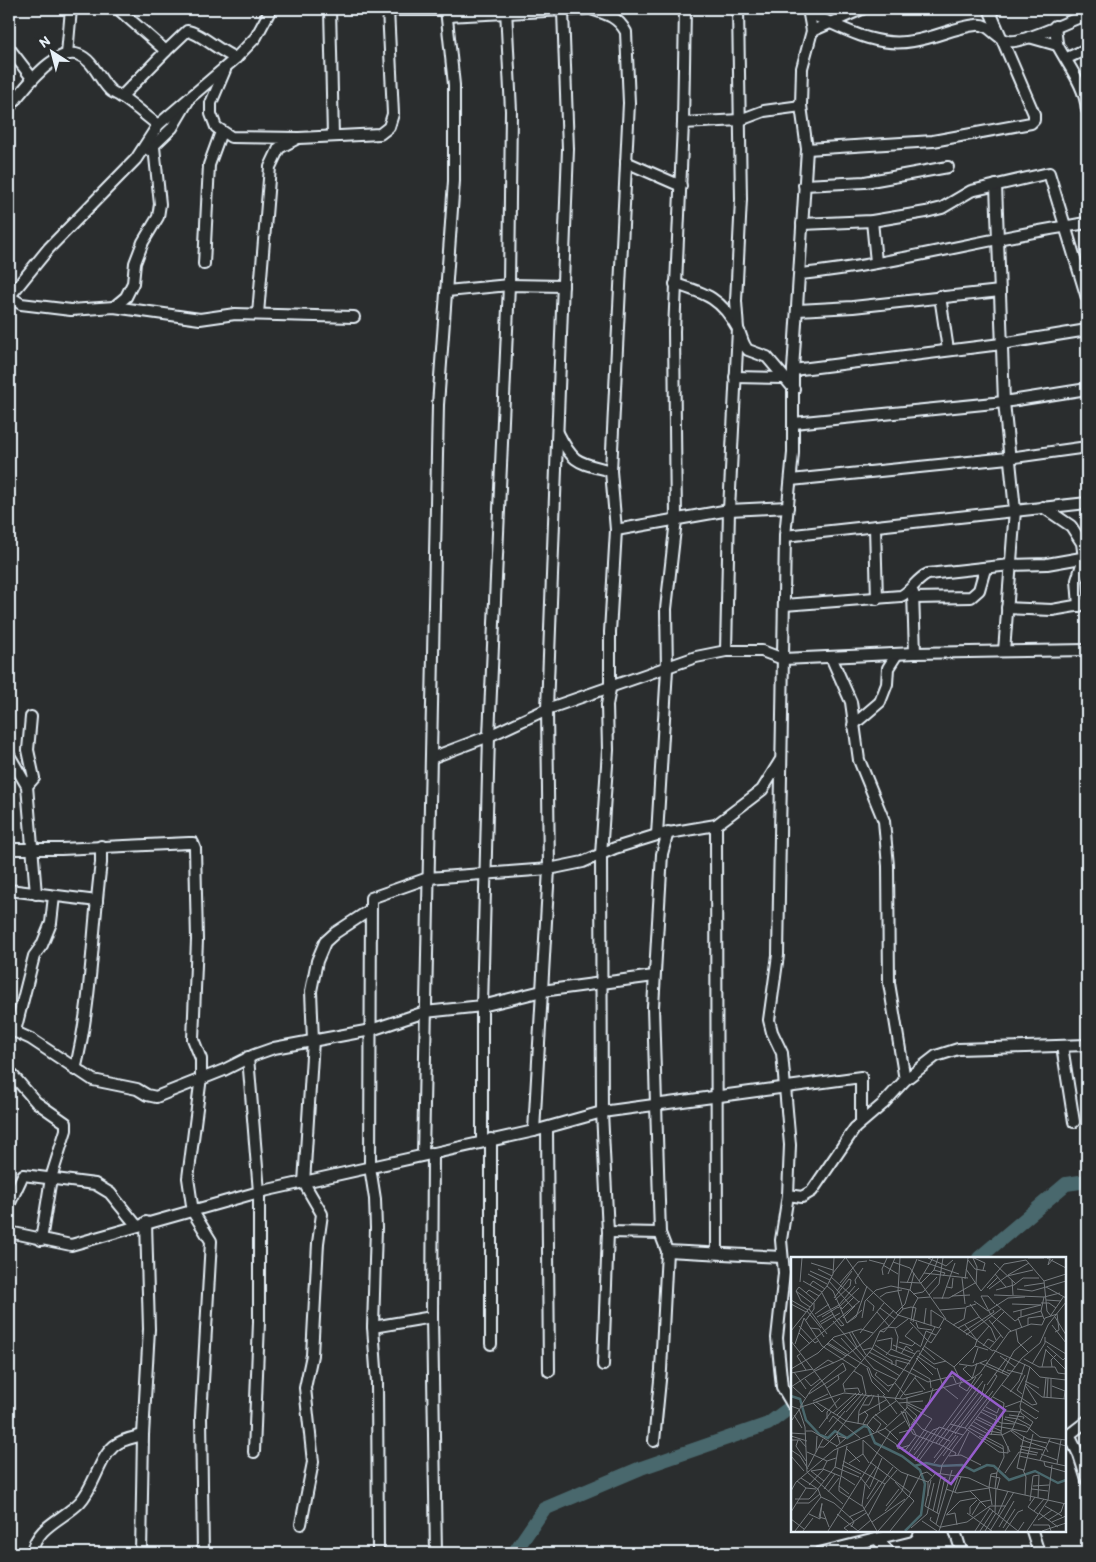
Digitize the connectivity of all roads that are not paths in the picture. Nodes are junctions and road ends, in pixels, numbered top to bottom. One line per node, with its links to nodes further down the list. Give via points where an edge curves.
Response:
1 (71, 9): 26 (street)
2 (118, 9): 25 (street)
3 (271, 9): 27 (street, via 256,37)
4 (330, 9): 40 (street)
5 (388, 9): 15 (street); 40 (street, via 393,114 390,127 380,134)
6 (586, 9): 13 (street)
7 (591, 9): 45 (street, via 613,16 626,32 629,103)
8 (685, 9): 37 (street)
9 (738, 9): 36 (street)
10 (862, 9): 17 (street)
11 (989, 9): 21 (street)
12 (506, 11): 13 (street); 15 (street); 60 (street, via 511,111)
13 (563, 11): 61 (street, via 568,149)
14 (809, 11): 17 (street); 19 (street)
15 (447, 12): 63 (street, via 454,85 454,181)
16 (1086, 17): 18 (street)
17 (832, 23): 19 (street); 21 (street, via 870,40 891,44 978,24 988,26)
18 (1055, 26): 20 (street); 22 (street)
19 (812, 31): 33 (street, via 802,68)
20 (1029, 37): 21 (street); 22 (street)
21 (1004, 40): 43 (street, via 1034,114 1031,124 933,141)
22 (1058, 45): 28 (street)
23 (9, 48): 30 (street)
24 (1087, 49): 28 (street)
25 (166, 51): 27 (street, via 187,31 194,32 216,49); 31 (street)
26 (66, 54): 30 (street); 31 (street, via 79,55 91,64 106,87)
27 (236, 58): 29 (street)
28 (1067, 58): 35 (street)
29 (228, 65): 32 (street); 39 (street, via 211,103 213,121)
30 (32, 78): 34 (street)
31 (121, 96): 38 (street)
32 (190, 97): 38 (street); 42 (street, via 172,128)
33 (801, 106): 36 (street, via 764,111); 43 (street)
34 (9, 108)
35 (1087, 110)
36 (740, 120): 37 (street); 71 (street)
37 (683, 123): 49 (street)
38 (158, 125): 44 (street)
39 (221, 132): 41 (street, via 231,137); 56 (street, via 208,165)
40 (333, 136): 41 (street)
41 (299, 138): 69 (street, via 279,148 270,167)
42 (154, 146): 44 (street); 67 (street, via 160,204 158,217 143,242 126,297)
43 (807, 149): 47 (street)
44 (136, 159): 65 (street, via 49,248)
45 (626, 162): 49 (street); 85 (street)
46 (948, 167): 47 (street, via 865,182)
47 (804, 185): 52 (street)
48 (996, 185): 50 (street, via 971,191 942,208); 53 (street, via 1049,173); 54 (street)
49 (680, 186): 59 (street)
50 (872, 221): 52 (street); 55 (street)
51 (1087, 223): 53 (street)
52 (802, 224): 57 (street)
53 (1066, 227): 54 (street); 58 (street)
54 (997, 238): 55 (street); 62 (street)
55 (876, 262): 57 (street)
56 (204, 264)
57 (800, 274): 68 (street)
58 (1084, 278): 66 (street)
59 (675, 284): 71 (street, via 718,300); 92 (street)
60 (509, 285): 61 (street); 63 (street); 119 (street)
61 (563, 286): 82 (street)
62 (1000, 290): 64 (street); 73 (street)
63 (446, 291): 121 (street, via 438,405)
64 (940, 296): 68 (street); 74 (street)
65 (9, 297): 67 (street, via 21,304 71,310)
66 (1087, 298)
67 (114, 307): 69 (street, via 200,319)
68 (798, 310): 75 (street)
69 (258, 314): 70 (street)
70 (354, 316)
71 (738, 329): 76 (street); 77 (street, via 748,350 767,358)
72 (1087, 330): 73 (street)
73 (1001, 344): 74 (street); 80 (street)
74 (948, 350): 75 (street)
75 (793, 370): 78 (street)
76 (735, 377): 77 (street); 90 (street)
77 (783, 378): 78 (street)
78 (794, 389): 81 (street)
79 (1087, 389): 80 (street)
80 (1004, 402): 81 (street); 84 (street)
81 (794, 423): 86 (street)
82 (557, 432): 85 (street, via 574,460); 116 (street)
83 (1087, 447): 84 (street)
84 (1008, 458): 86 (street); 91 (street)
85 (611, 472): 94 (street)
86 (791, 480): 88 (street)
87 (1087, 503): 89 (street)
88 (788, 507): 90 (street); 95 (street)
89 (1043, 507): 91 (street); 96 (street, via 1077,532)
90 (729, 510): 92 (street); 106 (street)
91 (1015, 510): 93 (street); 97 (street)
92 (676, 520): 94 (street); 114 (street, via 666,610)
93 (875, 527): 95 (street); 101 (street)
94 (616, 530): 115 (street)
95 (786, 536): 102 (street)
96 (1086, 558): 97 (street); 103 (street, via 1077,580)
97 (1010, 565): 98 (street); 104 (street)
98 (985, 569): 99 (street, via 928,574); 100 (street, via 979,590 971,597)
99 (913, 587): 100 (street); 101 (street, via 901,596)
100 (912, 598): 108 (street)
101 (877, 599): 102 (street)
102 (784, 605): 112 (street)
103 (1083, 605): 104 (street, via 1052,610)
104 (1007, 608): 107 (street)
105 (1087, 650): 107 (street)
106 (726, 651): 112 (street, via 762,651); 114 (street, via 696,657)
107 (1004, 651): 108 (street)
108 (915, 653): 109 (street)
109 (897, 654): 110 (street); 113 (street)
110 (878, 655): 111 (street); 113 (street)
111 (831, 657): 112 (street); 118 (street, via 851,702)
112 (783, 659): 122 (street)
113 (888, 668): 118 (street, via 887,684 880,702)
114 (667, 669): 115 (street); 126 (street)
115 (610, 689): 116 (street); 130 (street)
116 (547, 709): 119 (street); 131 (street)
117 (31, 717): 123 (street, via 28,750 34,778)
118 (853, 725): 153 (street, via 859,760 884,821 888,866 889,983)
119 (489, 736): 121 (street); 132 (street)
120 (9, 755): 123 (street)
121 (431, 758): 133 (street)
122 (781, 760): 124 (street, via 762,790); 154 (street, via 778,955 769,1020 782,1053)
123 (27, 786): 129 (street)
124 (716, 824): 125 (street); 155 (street)
125 (668, 832): 126 (street); 139 (street, via 662,854)
126 (657, 834): 130 (street)
127 (100, 846): 129 (street); 137 (street); 152 (street, via 193,843 197,932 193,1039 201,1059)
128 (9, 849): 129 (street)
129 (32, 849): 135 (street)
130 (601, 855): 131 (street); 140 (street)
131 (549, 869): 132 (street); 141 (street)
132 (487, 874): 133 (street); 142 (street)
133 (428, 878): 138 (street, via 373,896); 143 (street)
134 (9, 890): 135 (street)
135 (36, 894): 136 (street)
136 (54, 896): 137 (street); 144 (street, via 51,923 34,956)
137 (98, 901): 150 (street, via 85,1026)
138 (370, 910): 145 (street); 146 (street, via 330,937 317,960 311,991)
139 (654, 976): 140 (street); 156 (street)
140 (601, 982): 141 (street); 157 (street)
141 (542, 991): 142 (street); 161 (street)
142 (482, 1006): 143 (street); 162 (street)
143 (425, 1012): 145 (street); 163 (street)
144 (12, 1030): 150 (street, via 31,1039)
145 (371, 1030): 146 (street); 164 (street)
146 (313, 1040): 149 (street, via 274,1048); 166 (street)
147 (1087, 1045): 148 (street)
148 (1062, 1046): 153 (street, via 958,1049 936,1056); 159 (street)
149 (248, 1058): 152 (street); 167 (street)
150 (75, 1070): 152 (street, via 92,1080 137,1089 156,1097)
151 (9, 1071): 165 (street, via 36,1102 66,1123)
152 (201, 1077): 170 (street, via 188,1178)
153 (905, 1080): 158 (street, via 884,1104)
154 (786, 1086): 155 (street); 158 (street, via 861,1078); 168 (street, via 790,1145)
155 (716, 1097): 156 (street); 177 (street)
156 (656, 1104): 157 (street); 174 (street)
157 (602, 1112): 160 (street); 173 (street)
158 (861, 1122): 168 (street, via 812,1191 802,1197)
159 (1074, 1122)
160 (547, 1128): 161 (street); 183 (street)
161 (534, 1131): 162 (street)
162 (487, 1140): 163 (street); 181 (street)
163 (428, 1154): 164 (street); 179 (street)
164 (370, 1167): 166 (street); 180 (street, via 376,1228)
165 (51, 1178): 169 (street, via 22,1174); 171 (street, via 105,1189); 175 (street)
166 (304, 1183): 167 (street); 191 (street, via 322,1214 312,1355 305,1388 313,1462)
167 (259, 1192): 170 (street); 189 (street)
168 (788, 1195): 178 (street)
169 (9, 1205)
170 (193, 1212): 171 (street); 200 (street, via 211,1242 202,1417)
171 (142, 1224): 175 (street, via 72,1245); 186 (street, via 149,1329)
172 (9, 1232): 175 (street)
173 (608, 1232): 174 (street); 182 (street)
174 (660, 1233): 176 (street)
175 (41, 1240)
176 (668, 1251): 177 (street); 188 (street)
177 (717, 1253): 178 (street)
178 (782, 1257): 184 (street, via 784,1273 778,1356 782,1387)
179 (432, 1317): 180 (street); 202 (street)
180 (373, 1327): 201 (street, via 377,1382)
181 (491, 1344)
182 (603, 1365)
183 (549, 1372)
184 (791, 1402)
185 (1087, 1421): 187 (street)
186 (143, 1435): 198 (street, via 124,1440 111,1448 82,1500 42,1531); 199 (street)
187 (1067, 1436): 190 (street, via 1079,1455)
188 (654, 1441)
189 (254, 1452)
190 (1087, 1480)
191 (300, 1524)
192 (862, 1532): 197 (street)
193 (904, 1532): 196 (street)
194 (955, 1532): 205 (street)
195 (1032, 1532): 206 (street)
196 (877, 1539): 197 (street); 204 (street)
197 (866, 1542): 203 (street)
198 (32, 1553)
199 (141, 1553)
200 (203, 1553)
201 (378, 1553)
202 (436, 1553)
203 (819, 1553)
204 (890, 1553)
205 (962, 1553)
206 (1039, 1553)

